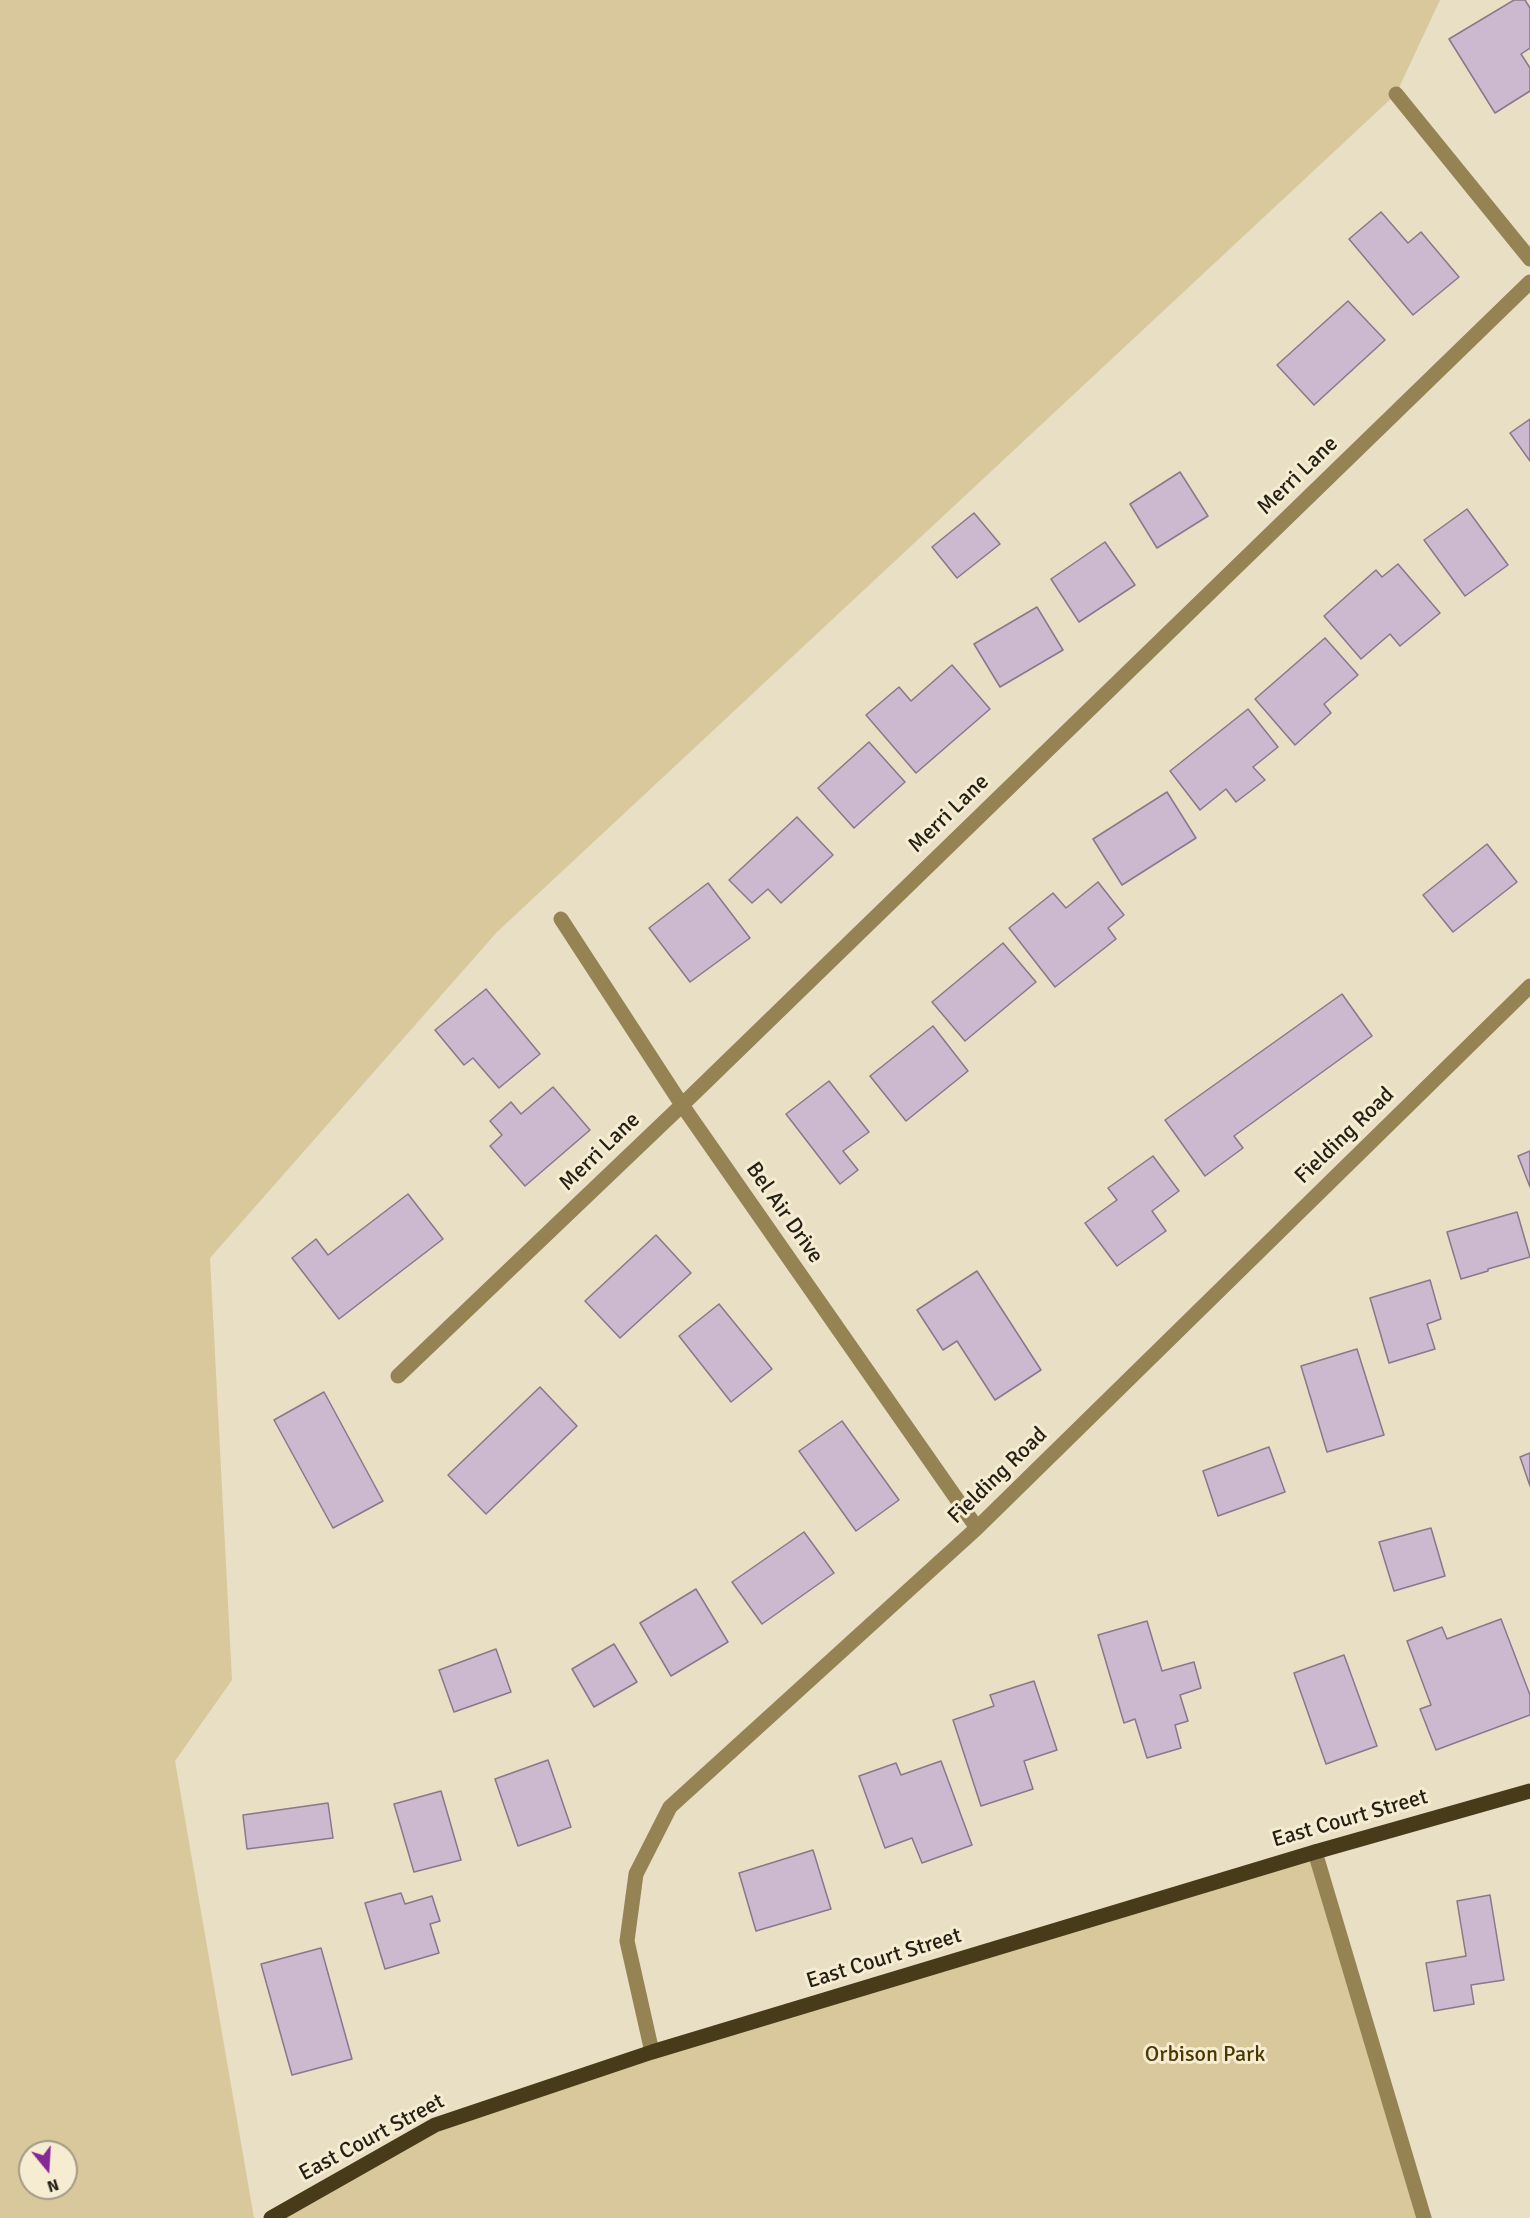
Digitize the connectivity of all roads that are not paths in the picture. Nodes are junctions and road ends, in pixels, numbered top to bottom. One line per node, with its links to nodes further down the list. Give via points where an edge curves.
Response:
1 (1396, 94): 2 (street)
2 (1530, 259)
3 (1530, 282): 6 (street, Merri Lane)
4 (561, 919): 6 (street, Bel Air Drive)
5 (1530, 986): 8 (street, Fielding Road)
6 (682, 1105): 7 (street, Merri Lane); 8 (street, Bel Air Drive)
7 (398, 1376)
8 (977, 1528): 11 (street, Fielding Road, via 670,1806 636,1874 627,1941)
9 (1530, 1791): 10 (main road, East Court Street)
10 (1315, 1852): 11 (main road, East Court Street); 13 (street)
11 (652, 2052): 12 (main road, East Court Street, via 435,2125)
12 (271, 2218)
13 (1424, 2218)

